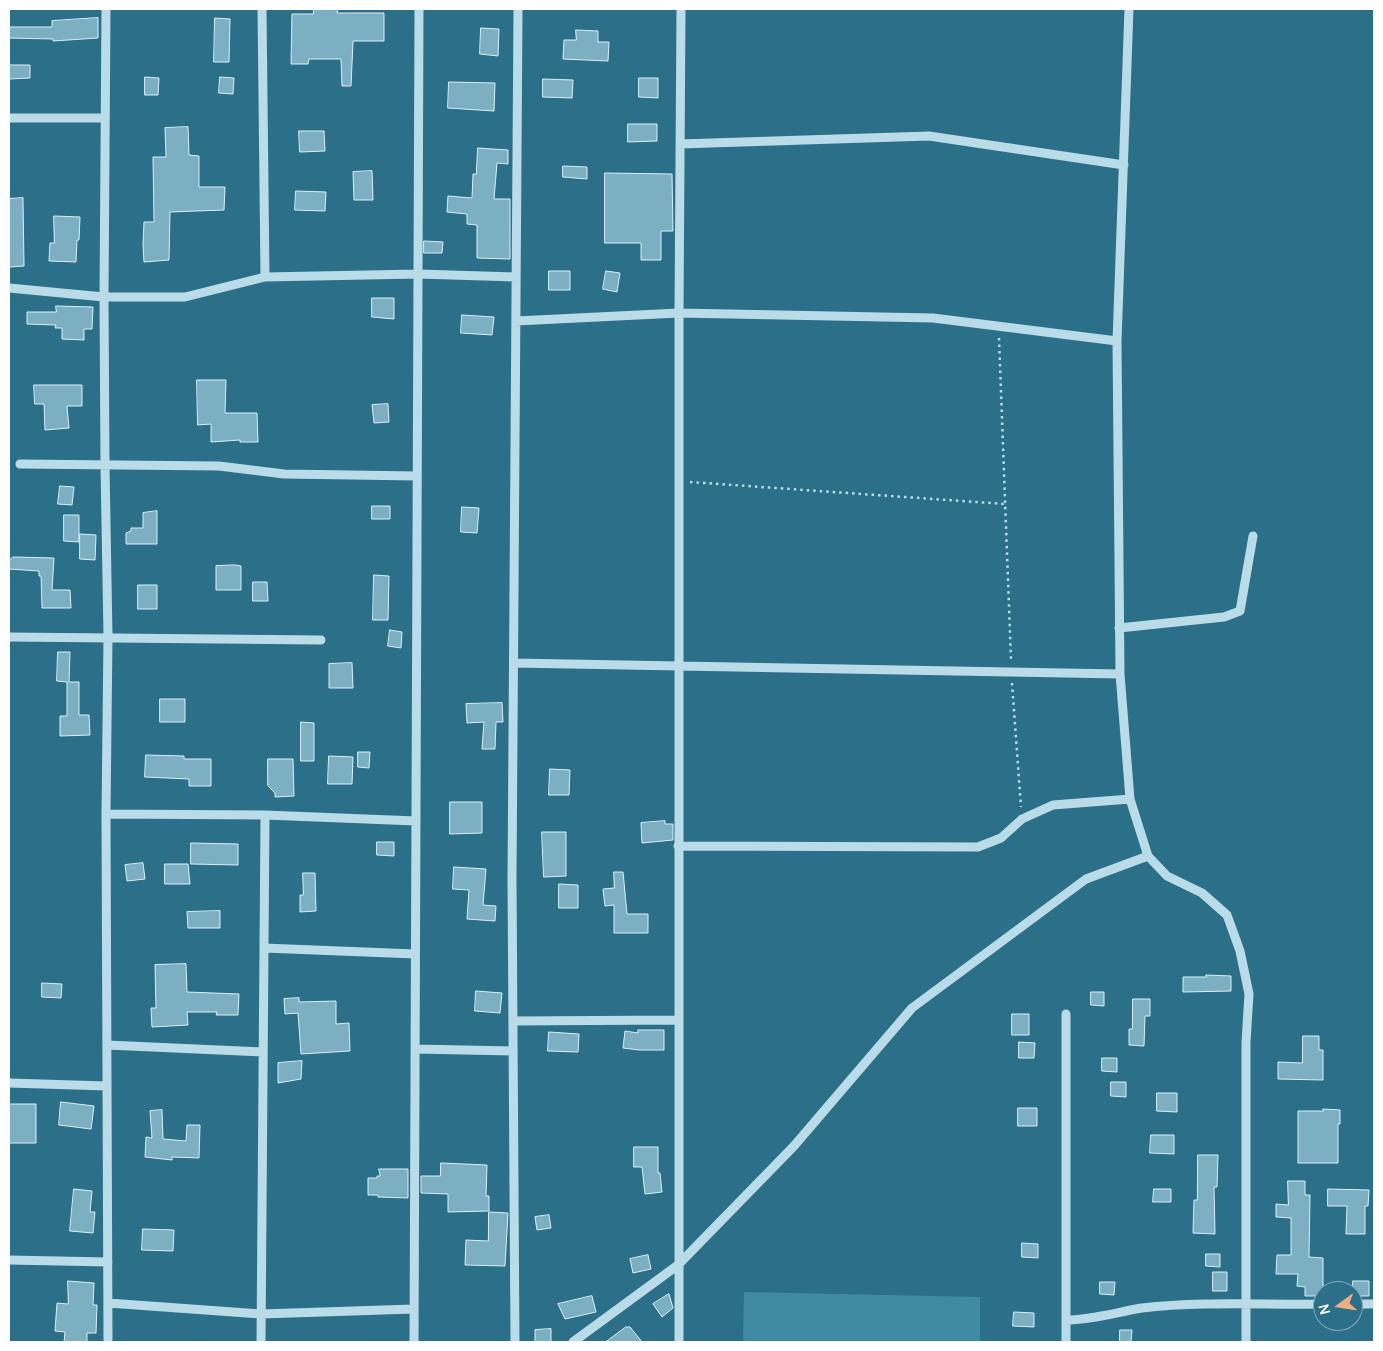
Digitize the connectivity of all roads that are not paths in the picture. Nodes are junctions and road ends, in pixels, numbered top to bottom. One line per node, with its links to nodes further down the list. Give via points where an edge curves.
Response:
1 (106, 9): 8 (street)
2 (262, 9): 12 (street)
3 (419, 9): 11 (street)
4 (518, 9): 13 (street)
5 (681, 9): 9 (street)
6 (1129, 9): 10 (street)
7 (9, 118): 8 (street)
8 (105, 118): 15 (street)
9 (680, 144): 10 (street, via 929,136); 16 (street)
10 (1124, 165): 18 (street)
11 (418, 274): 12 (street); 13 (street); 21 (street)
12 (266, 277): 15 (street, via 185,298)
13 (516, 277): 17 (street)
14 (9, 288): 15 (street)
15 (104, 297): 20 (street)
16 (679, 313): 17 (street); 18 (street, via 933,318); 28 (street)
17 (516, 321): 27 (street)
18 (1117, 341): 23 (street)
19 (20, 464): 20 (street)
20 (105, 465): 21 (street, via 219,466 284,474); 25 (street)
21 (417, 476): 33 (street)
22 (1253, 536): 23 (street, via 1240,611 1224,617)
23 (1119, 628): 29 (street)
24 (9, 637): 25 (street)
25 (108, 637): 26 (street); 31 (street)
26 (320, 640)
27 (514, 663): 28 (street); 40 (street)
28 (678, 666): 29 (street); 34 (street)
29 (1120, 674): 30 (street)
30 (1130, 799): 34 (street, via 1053,805 1022,819 1001,838 978,847); 35 (street)
31 (106, 814): 32 (street); 41 (street)
32 (265, 815): 33 (street); 36 (street)
33 (416, 821): 37 (street)
34 (678, 846): 39 (street)
35 (1148, 856): 49 (street, via 1086,879 912,1008 794,1146); 52 (street, via 1167,876 1202,894 1227,914 1240,951 1249,994 1246,1042)
36 (264, 948): 37 (street); 44 (street)
37 (415, 954): 42 (street)
38 (1066, 1014): 55 (street)
39 (678, 1020): 40 (street); 49 (street)
40 (513, 1021): 43 (street)
41 (107, 1045): 44 (street); 46 (street)
42 (415, 1049): 43 (street); 53 (street)
43 (513, 1051): 59 (street)
44 (263, 1052): 54 (street)
45 (9, 1083): 46 (street)
46 (107, 1086): 48 (street)
47 (9, 1260): 48 (street)
48 (108, 1262): 50 (street)
49 (678, 1265): 60 (street); 61 (street)
50 (108, 1303): 54 (street); 56 (street)
51 (1313, 1304): 52 (street)
52 (1246, 1305): 55 (street, via 1142,1308); 63 (street)
53 (414, 1310): 54 (street); 58 (street)
54 (261, 1314): 57 (street)
55 (1066, 1320): 62 (street)
56 (108, 1342)
57 (261, 1342)
58 (414, 1342)
59 (515, 1342)
60 (573, 1342)
61 (678, 1342)
62 (1066, 1342)
63 (1246, 1342)

